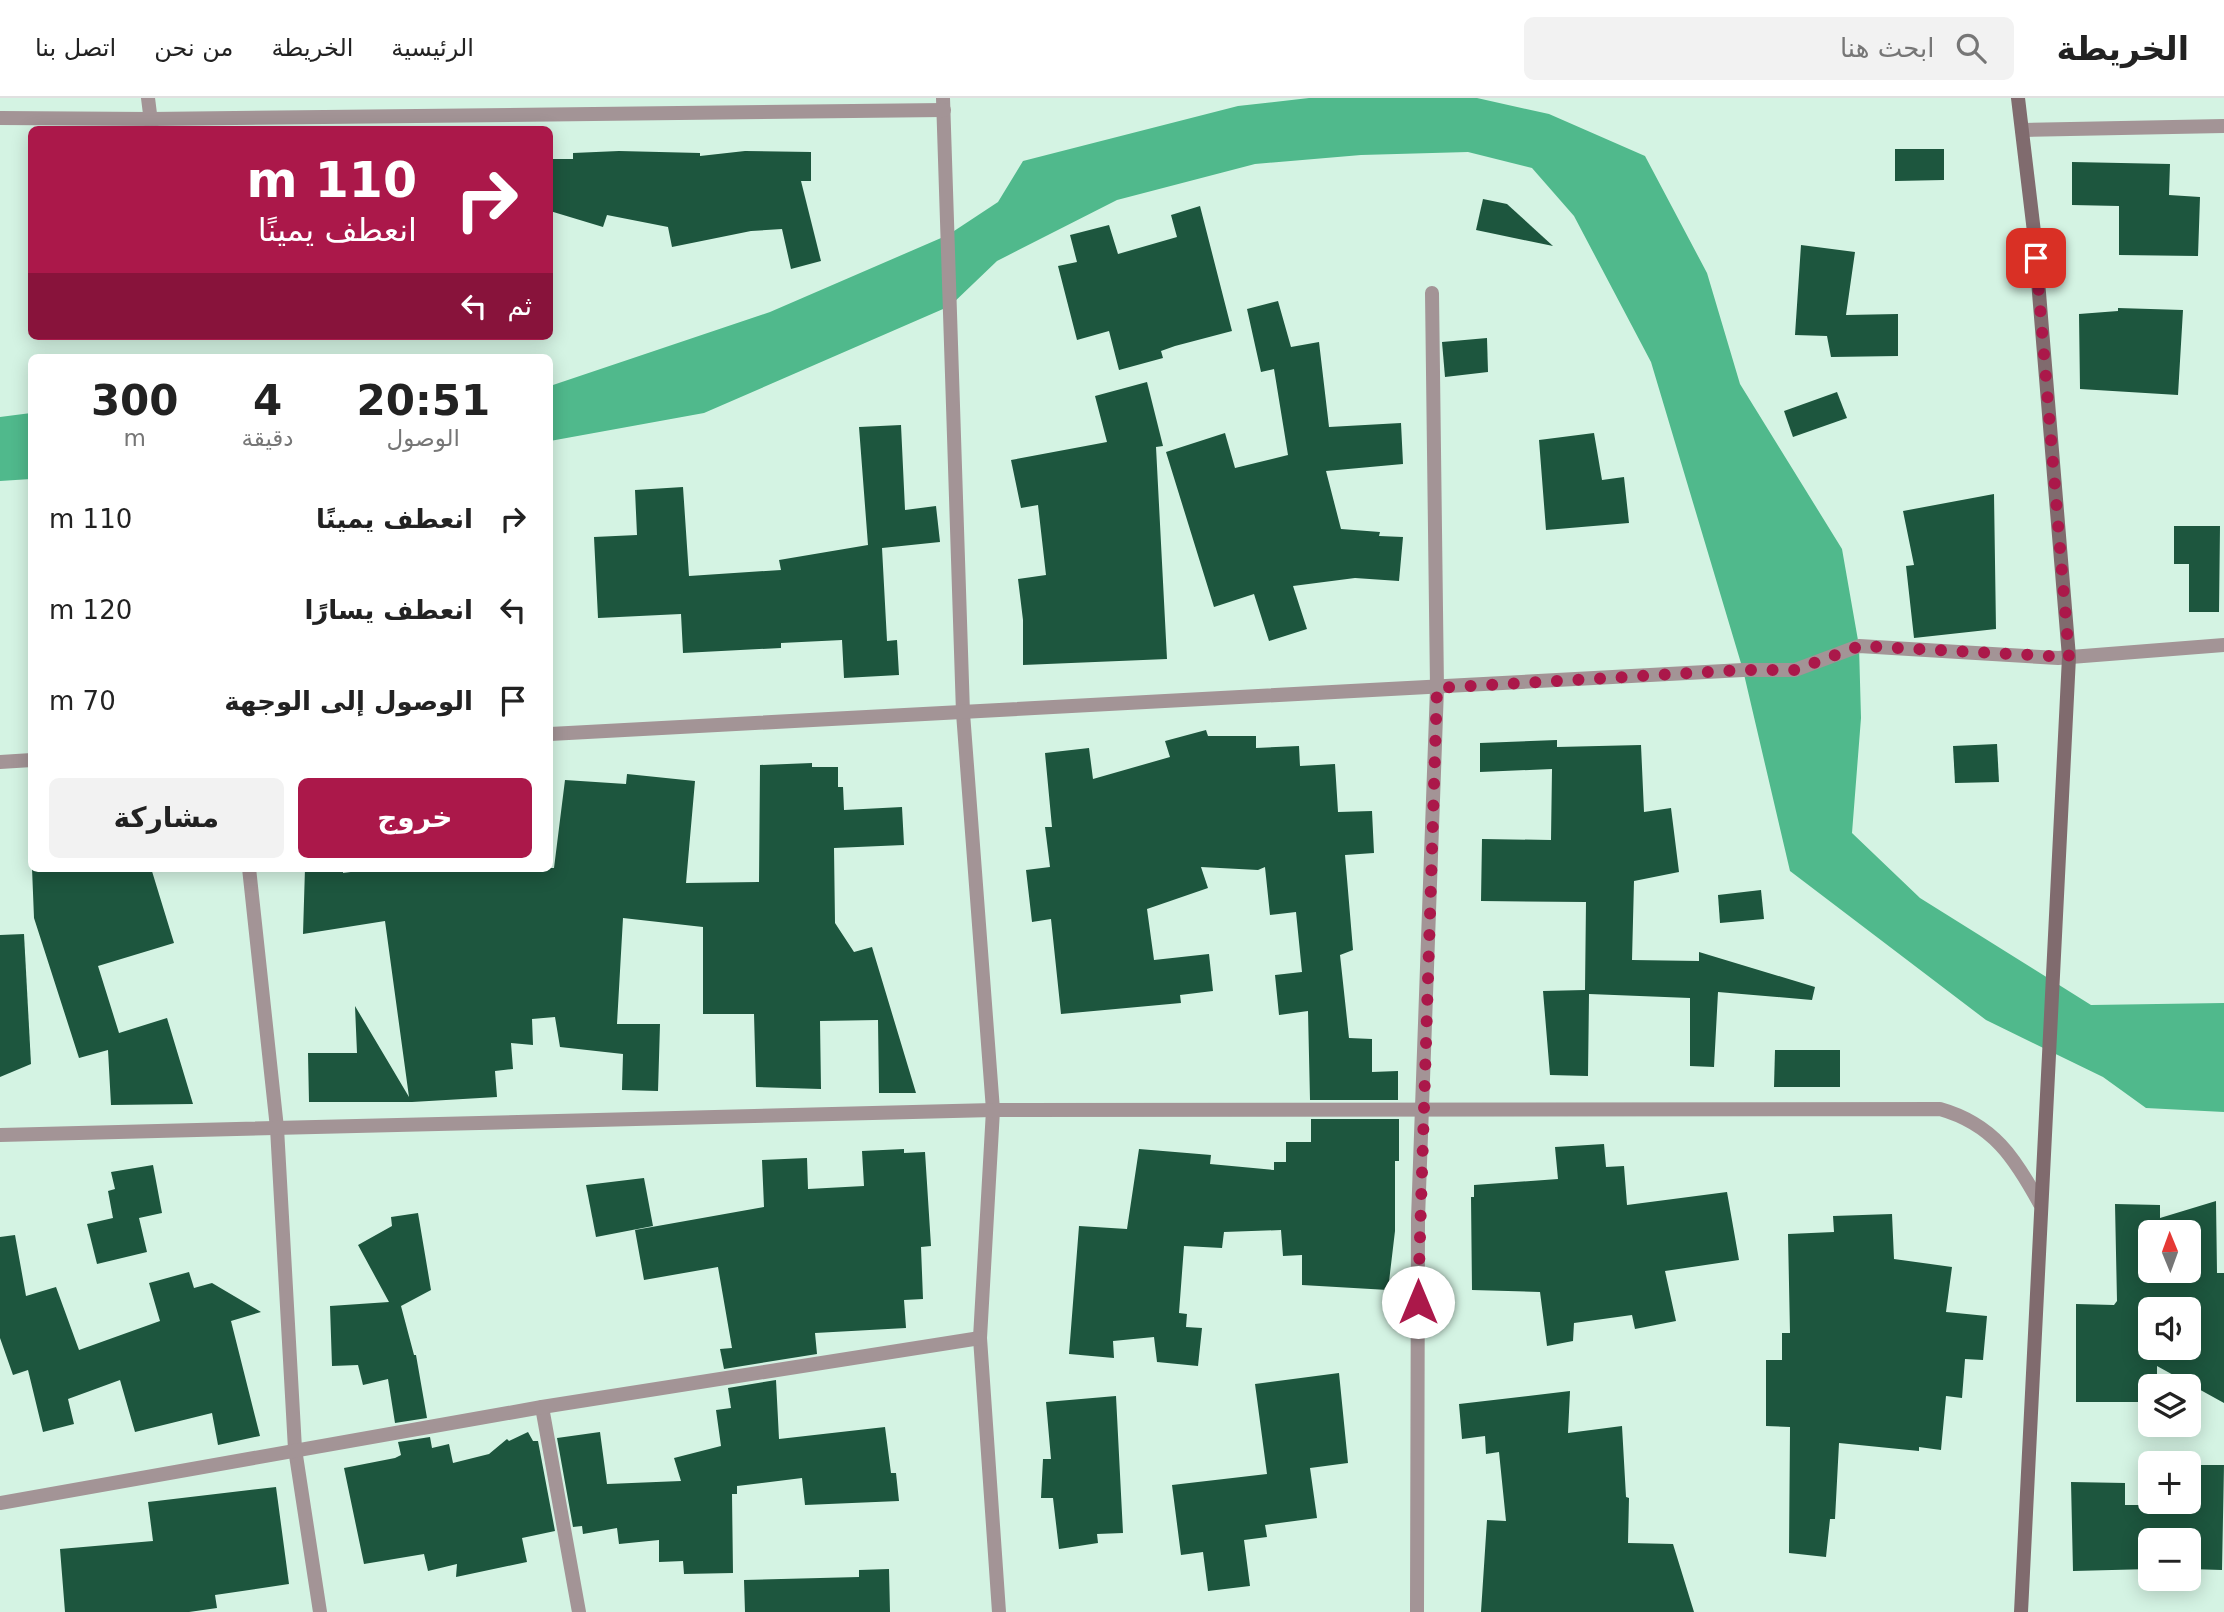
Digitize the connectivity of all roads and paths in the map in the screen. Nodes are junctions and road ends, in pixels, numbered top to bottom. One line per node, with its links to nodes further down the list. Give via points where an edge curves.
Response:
1 (148, 98): 5 (street)
2 (2018, 98): 7 (street)
3 (944, 104): 5 (street); 12 (street)
4 (0, 118): 5 (street)
5 (151, 124)
6 (2224, 126): 7 (street)
7 (2022, 130): 10 (street)
8 (1432, 293): 11 (street)
9 (2224, 645): 10 (street)
10 (2069, 657): 11 (street, via 1860,646 1795,670); 21 (street)
11 (1437, 688): 12 (street); 18 (street)
12 (963, 713): 13 (street); 17 (street)
13 (553, 734)
14 (28, 760): 15 (street)
15 (0, 762)
16 (249, 872): 19 (street)
17 (993, 1110): 18 (street); 19 (street); 22 (street)
18 (1423, 1110): 21 (street, via 1940,1109 1977,1123 1987,1132 2016,1160); 29 (street, via 1418,1219)
19 (277, 1128): 20 (street); 24 (street)
20 (0, 1135)
21 (2040, 1204): 30 (street)
22 (979, 1338): 23 (street); 28 (street)
23 (542, 1407): 24 (street); 27 (street)
24 (295, 1449): 25 (street); 26 (street)
25 (0, 1503)
26 (320, 1612)
27 (579, 1612)
28 (999, 1612)
29 (1417, 1612)
30 (2021, 1612)

